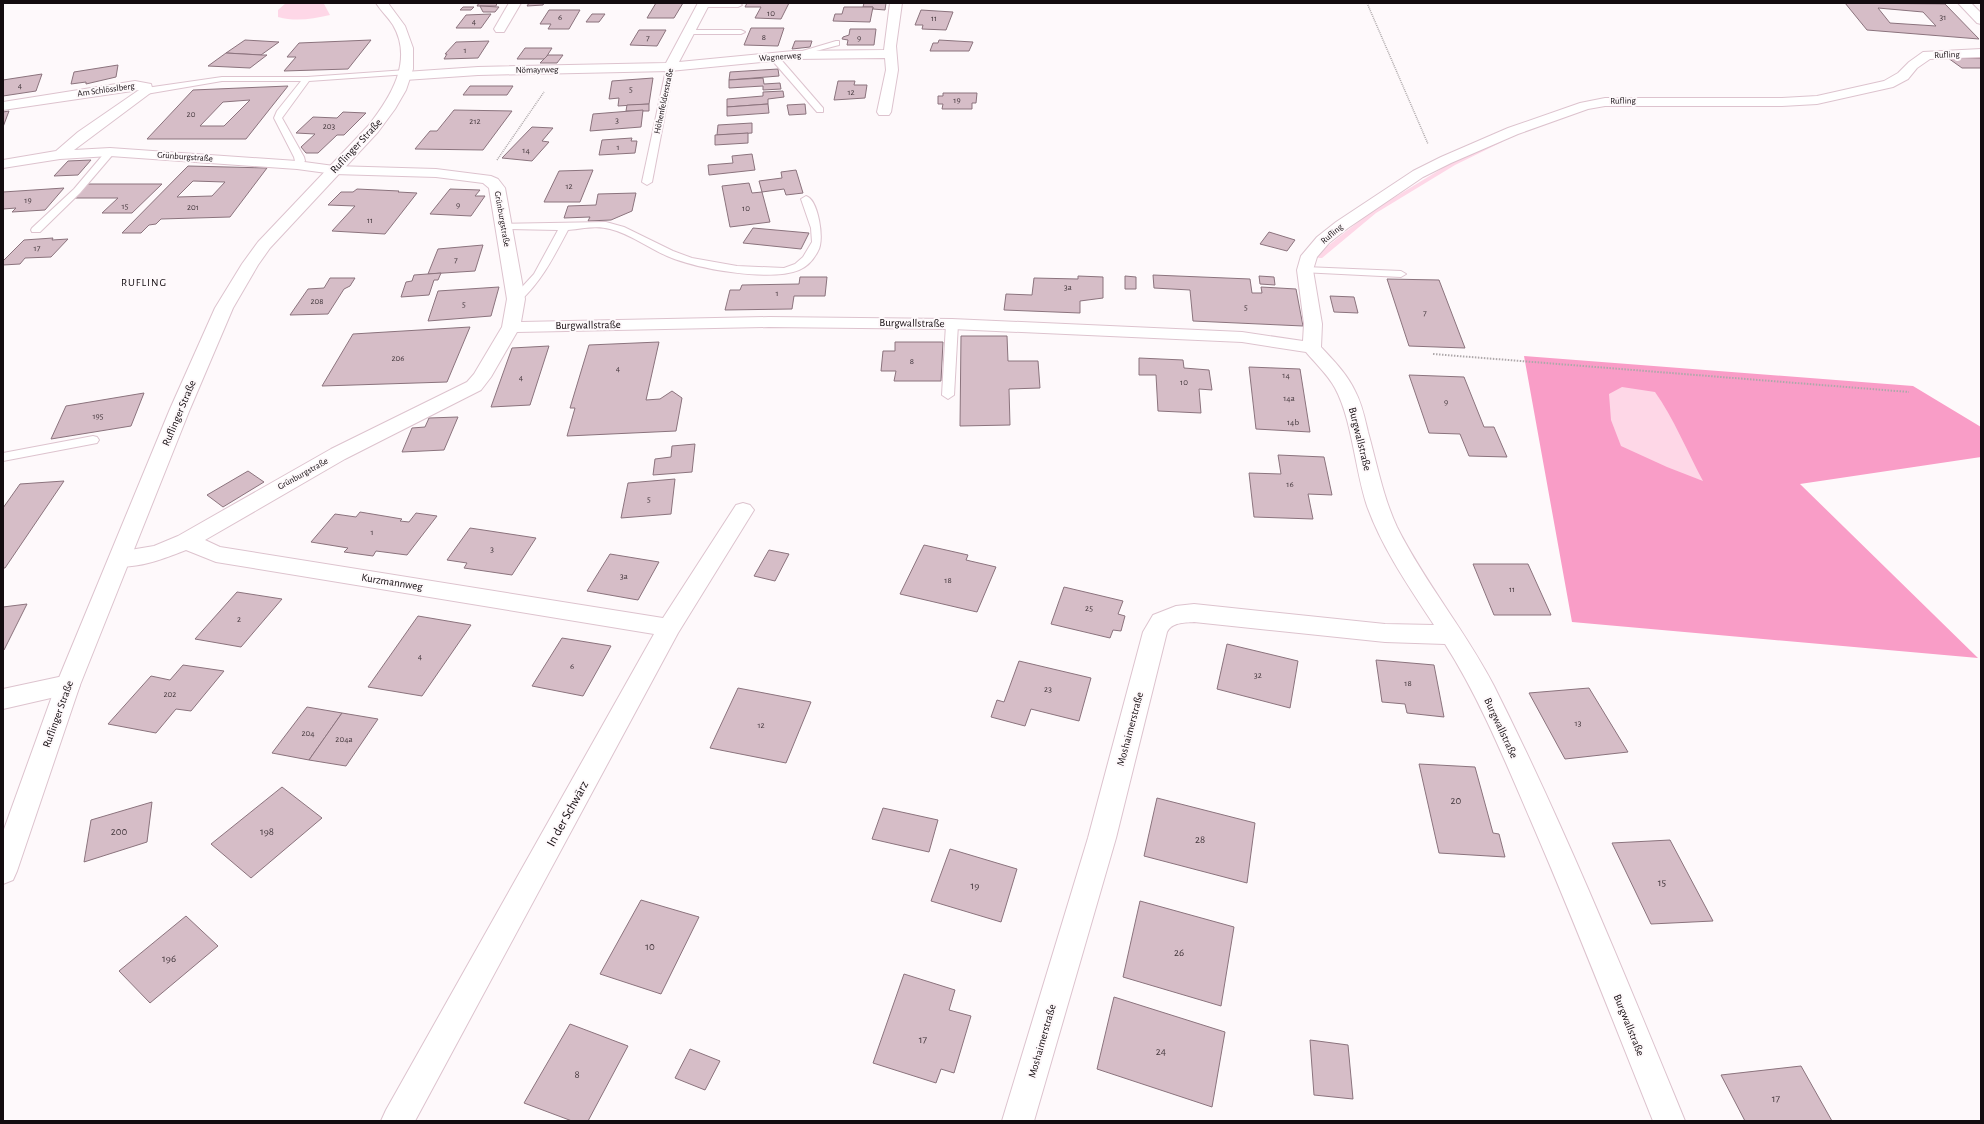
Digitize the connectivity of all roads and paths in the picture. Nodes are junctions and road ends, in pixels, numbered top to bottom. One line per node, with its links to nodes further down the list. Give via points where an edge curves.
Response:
1 (382, 3): 19 (street, Ruflinger Straße, via 399,23 404,35 408,61)
2 (515, 3): 9 (street)
3 (896, 3): 14 (street)
4 (1367, 3): 29 (path)
5 (1964, 3): 8 (street)
6 (704, 4): 7 (lane); 10 (street, Höhenfelderstraße)
7 (738, 5)
8 (1981, 20)
9 (500, 29)
10 (689, 32): 11 (lane); 17 (street, Höhenfelderstraße)
11 (740, 32)
12 (836, 43): 15 (lane)
13 (1981, 53): 29 (street, Rufling, via 1927,55 1903,76 1888,84 1817,100 1605,102 1585,106 1514,131)
14 (891, 54): 15 (street, Wagnerweg); 24 (street, via 892,70)
15 (793, 55): 16 (street, Wagnerweg)
16 (774, 57): 17 (street, Wagnerweg); 23 (lane)
17 (670, 67): 18 (street, Nömayrweg); 32 (lane, Höhenfelderstraße)
18 (558, 70): 19 (street, Nömayrweg); 31 (path)
19 (405, 74): 20 (lane); 30 (street, Ruflinger Straße, via 398,94 381,120)
20 (307, 79): 21 (lane, via 222,79); 28 (lane, via 278,118 300,157)
21 (146, 91): 22 (street, Am Schlösslberg, via 146,87 135,85); 26 (street, Am Schlösslberg, via 83,135)
22 (3, 106)
23 (820, 110)
24 (884, 112)
25 (110, 152): 26 (street, Grünburgstraße); 28 (street, Grünburgstraße); 36 (lane, via 77,191)
26 (60, 155): 27 (street, Grünburgstraße)
27 (3, 164)
28 (297, 165): 30 (street, Grünburgstraße)
29 (1436, 165): 37 (street, Rufling, via 1418,174 1342,225 1309,256)
30 (334, 170): 31 (street, Grünburgstraße, via 436,173); 50 (street, Ruflinger Straße, via 264,245 224,308 180,408)
31 (486, 179): 34 (street, Grünburgstraße, via 493,182 497,188)
32 (647, 182)
33 (806, 199): 35 (lane, via 817,237 816,246 802,264 781,270 732,268 678,256 625,230 600,224)
34 (503, 226): 35 (lane, via 522,224); 39 (street, Grünburgstraße)
35 (564, 227): 39 (lane, via 536,280)
36 (36, 230)
37 (1305, 270): 38 (lane); 42 (street, via 1313,324)
38 (1401, 274)
39 (516, 299): 41 (street, Grünburgstraße)
40 (952, 324): 41 (street, Burgwallstraße, via 776,322); 42 (street, Burgwallstraße, via 1242,336); 45 (lane)
41 (511, 327): 49 (street, Grünburgstraße, via 474,386 338,454)
42 (1312, 348): 52 (street, Burgwallstraße, via 1334,372 1345,389 1353,408 1372,486 1384,522 1396,547)
43 (1433, 354): 44 (path)
44 (1909, 392)
45 (948, 395)
46 (93, 440): 47 (lane)
47 (3, 456)
48 (743, 510): 51 (street, In der Schwärz)
49 (186, 541): 50 (street, via 158,553); 51 (street, Kurzmannweg, via 216,554)
50 (120, 559): 53 (street, Ruflinger Straße)
51 (669, 628): 56 (street, In der Schwärz)
52 (1453, 635): 57 (street, Moshaimerstraße, via 1385,633 1194,613 1176,615 1161,621 1155,632 1102,838); 58 (street, Burgwallstraße, via 1481,686 1544,821)
53 (68, 686): 54 (street); 55 (street, Ruflinger Straße)
54 (3, 699)
55 (3, 872)
56 (397, 1121)
57 (1018, 1121)
58 (1669, 1121)

